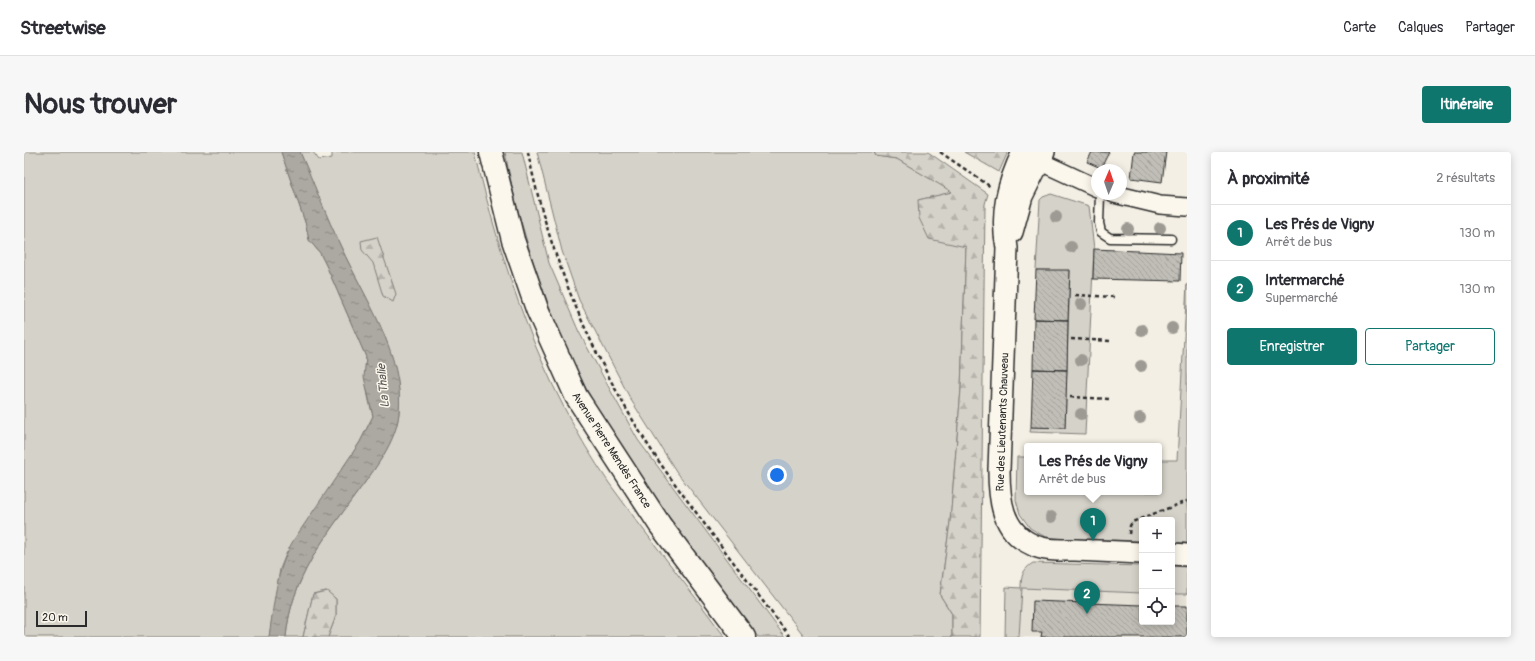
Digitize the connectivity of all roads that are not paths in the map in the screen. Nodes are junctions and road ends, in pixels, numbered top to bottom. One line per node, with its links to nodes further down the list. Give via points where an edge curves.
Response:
1 (491, 152): 12 (main road, Avenue Pierre Mendès France, via 513,240 534,302 576,396 660,525)
2 (1032, 155): 3 (street); 8 (street, Rue des Lieutenants Chauveau); 8 (street, Rue des Lieutenants Chauveau, via 1007,192 1004,221)
3 (1091, 185)
4 (1127, 197): 6 (street)
5 (1100, 200): 7 (lane, via 1101,232 1110,238)
6 (1187, 208)
7 (1172, 239)
8 (1007, 248): 9 (street, Rue des Lieutenants Chauveau, via 999,493 1005,518 1019,537 1032,545 1053,549)
9 (1135, 553)
10 (1175, 554): 11 (street)
11 (1187, 555)
12 (744, 637)

